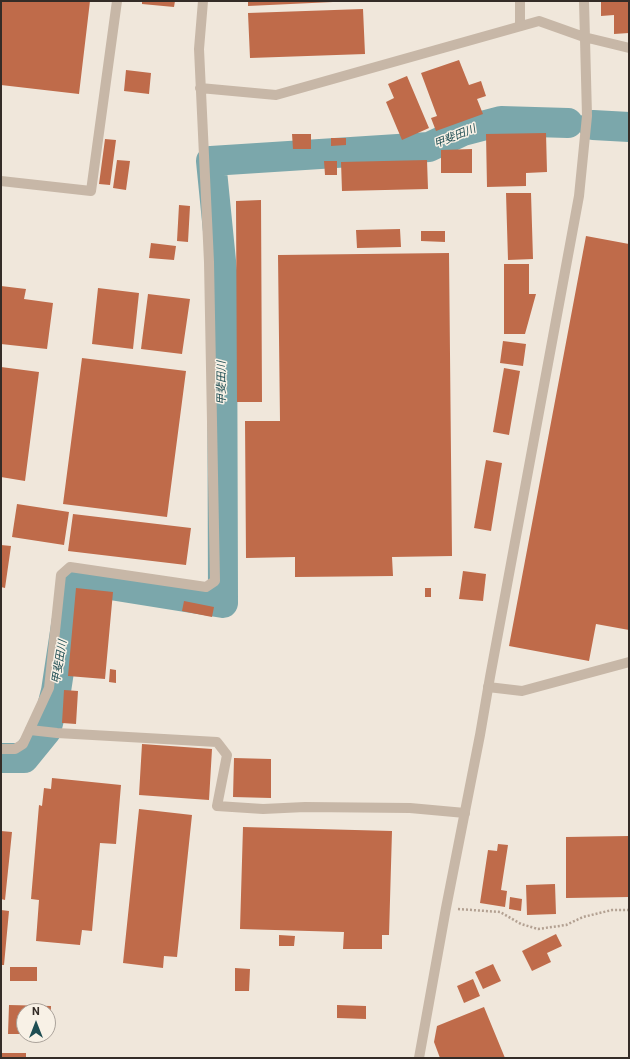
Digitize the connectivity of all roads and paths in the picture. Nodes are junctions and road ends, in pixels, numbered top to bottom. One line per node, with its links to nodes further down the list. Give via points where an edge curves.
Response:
1 (117, 1): 9 (street, via 91,192)
2 (203, 1): 8 (street, via 199,49)
3 (520, 1): 5 (street)
4 (584, 1): 6 (street)
5 (520, 26): 6 (street, via 539,21); 8 (street, via 276,95)
6 (584, 38): 7 (street); 11 (street, via 587,116 579,196)
7 (629, 48)
8 (200, 88): 12 (street, via 209,262 215,581 206,587 70,567 61,575 49,688)
9 (1, 181)
10 (629, 662): 11 (street, via 522,691)
11 (488, 687): 14 (street)
12 (34, 731): 13 (street, via 15,749); 14 (street, via 217,742 227,755 217,806 263,809 410,808)
13 (1, 749)
14 (465, 813): 15 (street)
15 (446, 908): 16 (path, via 500,912 521,924 538,928 566,926 583,917 612,910); 17 (street)
16 (629, 910)
17 (419, 1058)

